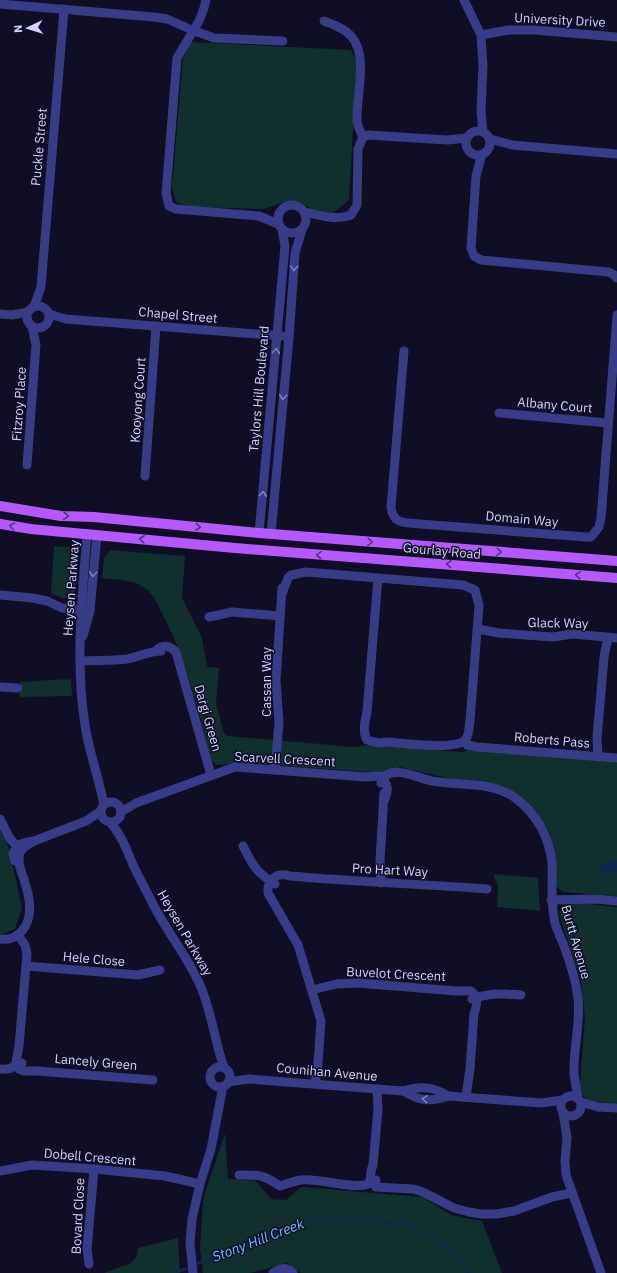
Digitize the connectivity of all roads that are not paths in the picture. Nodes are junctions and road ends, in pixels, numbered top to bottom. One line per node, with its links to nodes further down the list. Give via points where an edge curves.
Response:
1 (206, 0): 6 (street, via 199,21)
2 (464, 0): 7 (street)
3 (0, 4): 4 (street)
4 (64, 9): 6 (street, via 154,16); 21 (street, Puckle Street)
5 (324, 22): 11 (street, via 341,28 352,36 360,51 357,121)
6 (192, 30): 9 (street, via 214,38); 16 (street, via 177,58 166,193 169,206 176,209)
7 (482, 35): 8 (street, University Drive, via 527,30); 10 (street)
8 (617, 36)
9 (284, 41)
10 (481, 111): 12 (street); 12 (street, via 484,132)
11 (363, 137): 12 (street, via 374,134); 17 (street, via 358,149 357,205 351,215 343,218)
12 (477, 144): 13 (street); 20 (street, via 470,248 477,259 608,272)
13 (617, 154)
14 (280, 211): 15 (street, via 293,205); 16 (street); 18 (street)
15 (304, 212): 17 (street); 19 (street, via 306,216)
16 (259, 216): 18 (street)
17 (326, 217): 19 (street)
18 (280, 226): 19 (street, via 289,233); 31 (street, Taylors Hill Boulevard, via 285,246)
19 (303, 227): 32 (street, Taylors Hill Boulevard, one-way to 32, via 295,253)
20 (617, 278)
21 (41, 287): 22 (street, Puckle Street); 23 (street, Puckle Street)
22 (31, 309): 23 (street, via 37,306); 26 (street); 28 (street, via 27,319)
23 (47, 311): 27 (street, Chapel Street); 29 (street, via 50,317)
24 (0, 314): 26 (street)
25 (617, 314): 36 (street, Domain Way)
26 (12, 315): 28 (street)
27 (66, 319): 29 (street, Chapel Street); 30 (street, Chapel Street)
28 (30, 324): 29 (street, via 39,328); 33 (street, Fitzroy Place)
29 (45, 326): 33 (street, Fitzroy Place)
30 (156, 326): 31 (street, Chapel Street); 38 (street, Kooyong Court)
31 (277, 336): 32 (street, Chapel Street); 42 (street, Taylors Hill Boulevard, one-way to 31)
32 (289, 337): 43 (street, Taylors Hill Boulevard, one-way to 43)
33 (36, 344): 37 (street, Fitzroy Place)
34 (404, 351): 36 (street, Domain Way, via 391,507 394,517 399,522 591,537 599,527 601,518)
35 (499, 413): 36 (street, Albany Court)
36 (608, 423)
37 (27, 465)
38 (145, 476)
39 (0, 506): 40 (main road, Gourlay Road, one-way to 40, via 61,516)
40 (94, 517): 42 (main road, Gourlay Road, one-way to 42); 44 (main road, Heysen Parkway)
41 (0, 524): 44 (main road, Gourlay Road, one-way to 41)
42 (259, 533): 43 (main road, Gourlay Road); 45 (main road, Taylors Hill Boulevard)
43 (271, 534): 45 (main road); 46 (main road, Gourlay Road, one-way to 46)
44 (92, 535): 45 (main road, Gourlay Road, one-way to 44); 50 (street, Heysen Parkway)
45 (264, 551): 48 (main road, Gourlay Road, one-way to 45)
46 (617, 561)
47 (378, 578): 51 (street, Cassan Way, via 306,572 294,574 288,578 282,594); 53 (street, Cassan Way, via 463,585 475,590 479,605); 58 (street, via 367,712 369,730 375,738 388,742 447,746)
48 (617, 578)
49 (0, 595): 50 (street, via 33,598 62,608)
50 (85, 611): 55 (street, Heysen Parkway)
51 (280, 616): 52 (street, via 232,612); 61 (street, Cassan Way, via 276,680 279,723)
52 (209, 618)
53 (478, 632): 54 (street, Glack Way, via 553,637 572,634); 58 (street, Cassan Way, via 471,735)
54 (609, 637): 59 (street, via 604,657)
55 (80, 661): 62 (street, Dargi Green, via 125,659 156,651 169,652 180,669); 64 (street, Heysen Parkway, via 85,726 92,757)
56 (0, 687): 57 (street)
57 (18, 688)
58 (467, 742): 59 (street, Roberts Pass, via 486,747)
59 (596, 756): 60 (street, Roberts Pass)
60 (617, 758)
61 (275, 770): 62 (street, Scarvell Crescent, via 235,767); 63 (street, Scarvell Crescent, via 366,777)
62 (211, 775): 64 (street, Scarvell Crescent)
63 (383, 781): 69 (street, via 385,799); 71 (street, Burtt Avenue, via 407,774 504,791 524,805 544,830 552,864)
64 (111, 812): 67 (street); 80 (street, Heysen Parkway, via 152,903 201,986 215,1031)
65 (0, 818): 67 (street, via 10,839)
66 (243, 846): 68 (street, via 253,866)
67 (19, 848): 73 (street, via 20,869 30,912 28,922)
68 (273, 882): 69 (street, Pro Hart Way, via 290,876); 77 (street, via 268,887 268,894 298,945)
69 (378, 883): 70 (street, Pro Hart Way)
70 (487, 889)
71 (551, 897): 72 (street); 85 (street, Burtt Avenue, via 555,924 572,971 578,998)
72 (617, 901)
73 (18, 935): 74 (street); 75 (street, via 24,945)
74 (0, 939)
75 (26, 966): 76 (street, Hele Close, via 138,975); 81 (street)
76 (160, 970)
77 (312, 990): 79 (street, Buvelot Crescent, via 336,984 358,983 456,991); 89 (street, via 321,1021)
78 (521, 995): 79 (street, via 496,993)
79 (474, 998): 94 (street)
80 (217, 1048): 82 (street, Heysen Parkway); 84 (street, Heysen Parkway)
81 (19, 1064): 83 (street, via 6,1070); 87 (street, Lancely Green, via 37,1071)
82 (214, 1068): 84 (street); 90 (street, via 210,1073 210,1080)
83 (0, 1069)
84 (226, 1070): 86 (street, Counihan Avenue); 88 (street, via 230,1077)
85 (574, 1073): 95 (street, Burtt Avenue); 97 (street, Burtt Avenue)
86 (249, 1079): 88 (street, Counihan Avenue); 89 (street, Counihan Avenue)
87 (153, 1080)
88 (226, 1084): 90 (street, via 220,1087); 98 (street)
89 (317, 1084): 91 (street, Counihan Avenue)
90 (214, 1085): 98 (street)
91 (379, 1089): 92 (street, Counihan Avenue); 105 (street)
92 (403, 1092): 93 (street, Counihan Avenue, one-way to 92, via 428,1100 412,1097); 93 (street, Counihan Avenue, via 425,1087)
93 (448, 1096): 94 (street, Counihan Avenue)
94 (468, 1097): 96 (street, Counihan Avenue)
95 (564, 1098): 96 (street, Counihan Avenue); 97 (street, via 572,1095); 100 (street, via 560,1105)
96 (542, 1103): 100 (street, Counihan Avenue)
97 (578, 1107): 99 (street); 100 (street, via 569,1116); 101 (street)
98 (219, 1108): 106 (street, via 211,1149)
99 (617, 1108)
100 (562, 1112): 101 (street)
101 (567, 1138): 107 (street, via 566,1175)
102 (94, 1169): 103 (street, Dobell Crescent, via 32,1165); 106 (street, Dobell Crescent, via 165,1176); 108 (street, Bovard Close, via 87,1248)
103 (0, 1171)
104 (239, 1175): 105 (street, via 266,1177 280,1186 302,1179 354,1184)
105 (373, 1181): 107 (street, via 393,1188 423,1192 454,1208 481,1214 514,1211)
106 (199, 1186): 109 (street, via 190,1243)
107 (571, 1191): 112 (street)
108 (89, 1264)
109 (193, 1273)
110 (273, 1273): 111 (street, via 283,1268)
111 (293, 1273)
112 (601, 1273)

